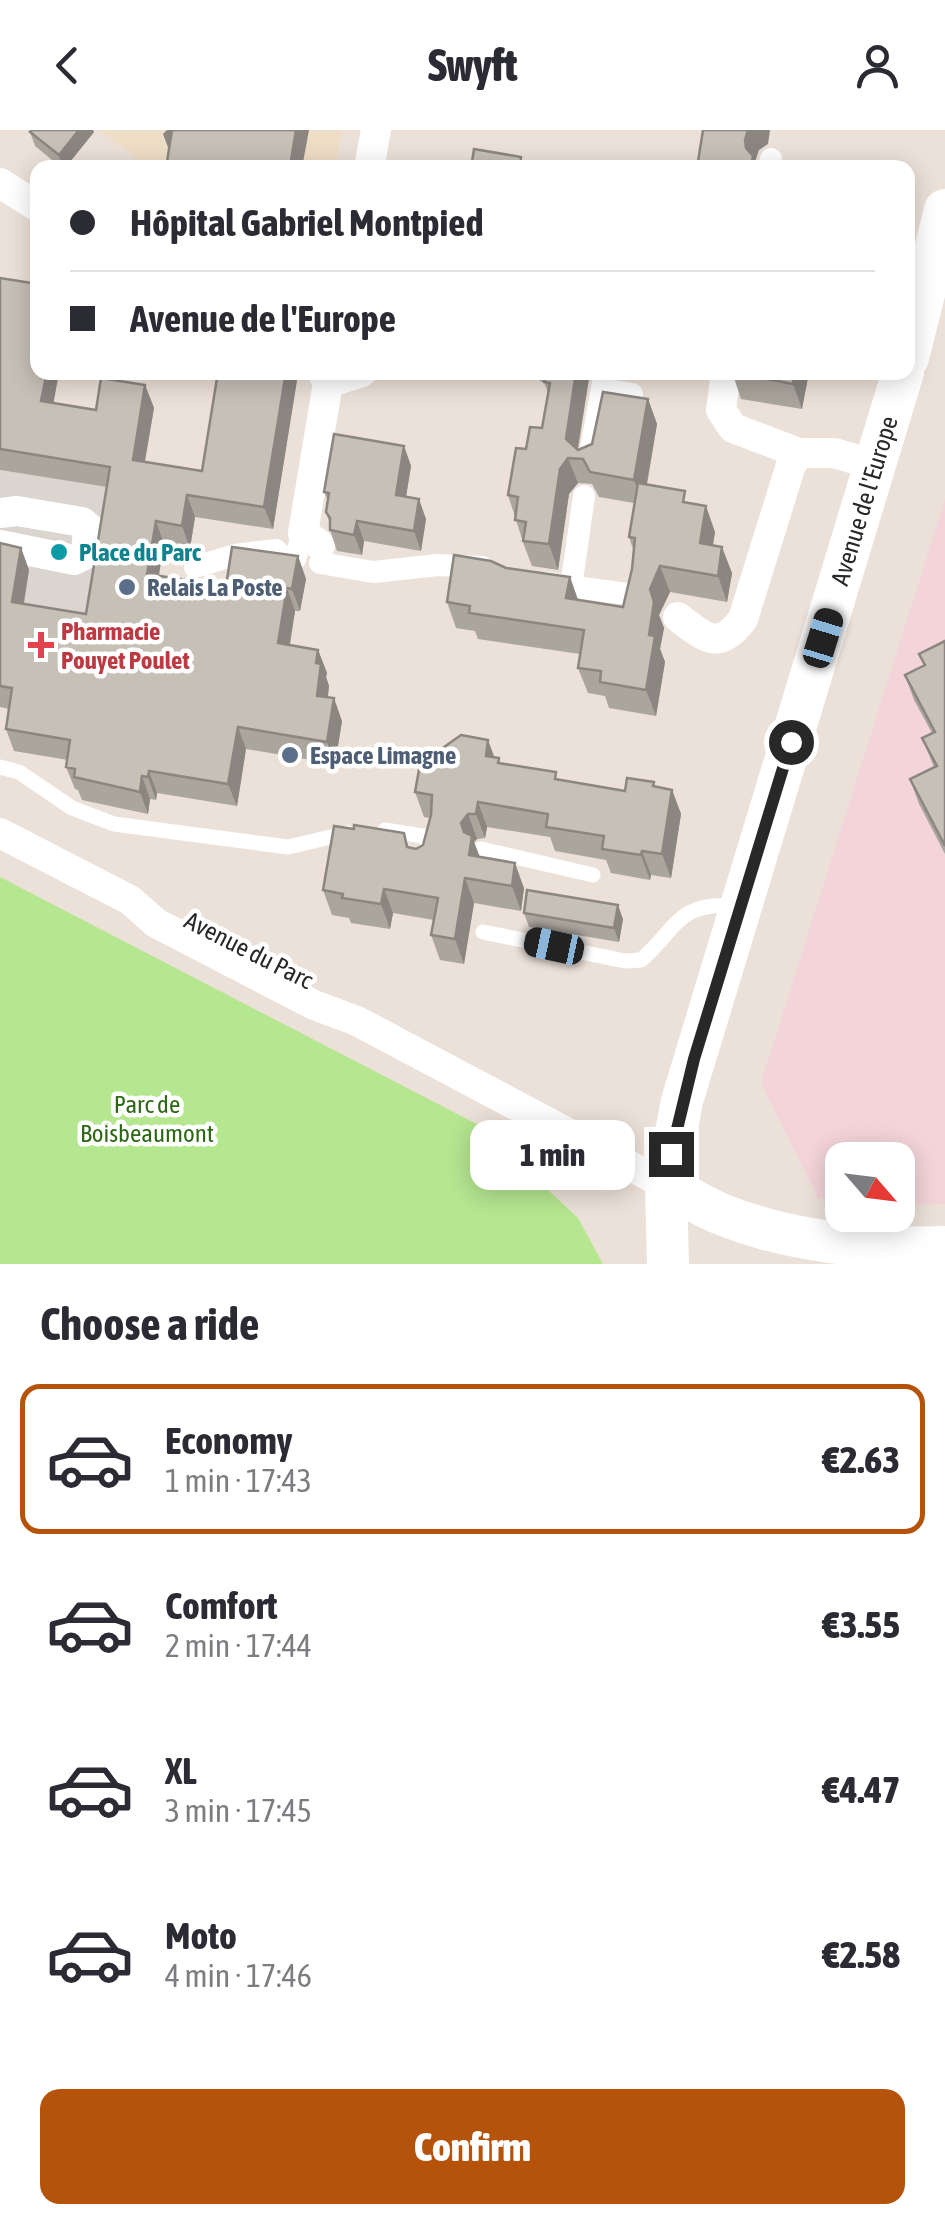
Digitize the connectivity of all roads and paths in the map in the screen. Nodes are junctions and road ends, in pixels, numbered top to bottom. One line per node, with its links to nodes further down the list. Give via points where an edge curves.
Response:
1 (376, 130): 2 (street)
2 (370, 160)
3 (0, 183): 4 (street)
4 (30, 202)
5 (945, 210): 6 (main road)
6 (915, 330)
7 (325, 380): 18 (street)
8 (725, 380): 12 (street, via 721,410 734,428)
9 (902, 380): 14 (main road, Avenue de l'Europe)
10 (603, 381): 11 (street); 13 (street)
11 (632, 394)
12 (798, 453): 14 (street, via 834,452); 22 (street, via 743,618 719,640)
13 (589, 460)
14 (876, 465): 28 (main road, Avenue de l'Europe)
15 (584, 496): 20 (street)
16 (0, 513): 17 (street, via 82,522 89,534 86,554 74,560)
17 (0, 545)
18 (314, 547): 19 (street, via 285,560 276,550); 20 (street, via 373,572 438,564 496,568)
19 (194, 567)
20 (571, 587): 21 (street)
21 (627, 594)
22 (678, 617)
23 (0, 767): 26 (lane, via 114,824 288,847 372,828 435,839)
24 (0, 832): 30 (street, Avenue du Parc, via 130,900 156,923 314,1006 357,1020)
25 (481, 849): 27 (lane)
26 (423, 862)
27 (592, 875)
28 (740, 907): 29 (lane, via 710,904 690,913 665,930 641,960); 30 (main road, Avenue de l'Europe, via 682,1100)
29 (483, 932)
30 (666, 1186): 32 (main road, Avenue du Parc, via 723,1215); 33 (main road, Avenue de l'Europe)
31 (945, 1247): 32 (main road, Avenue du Parc)
32 (854, 1254)
33 (668, 1264)

